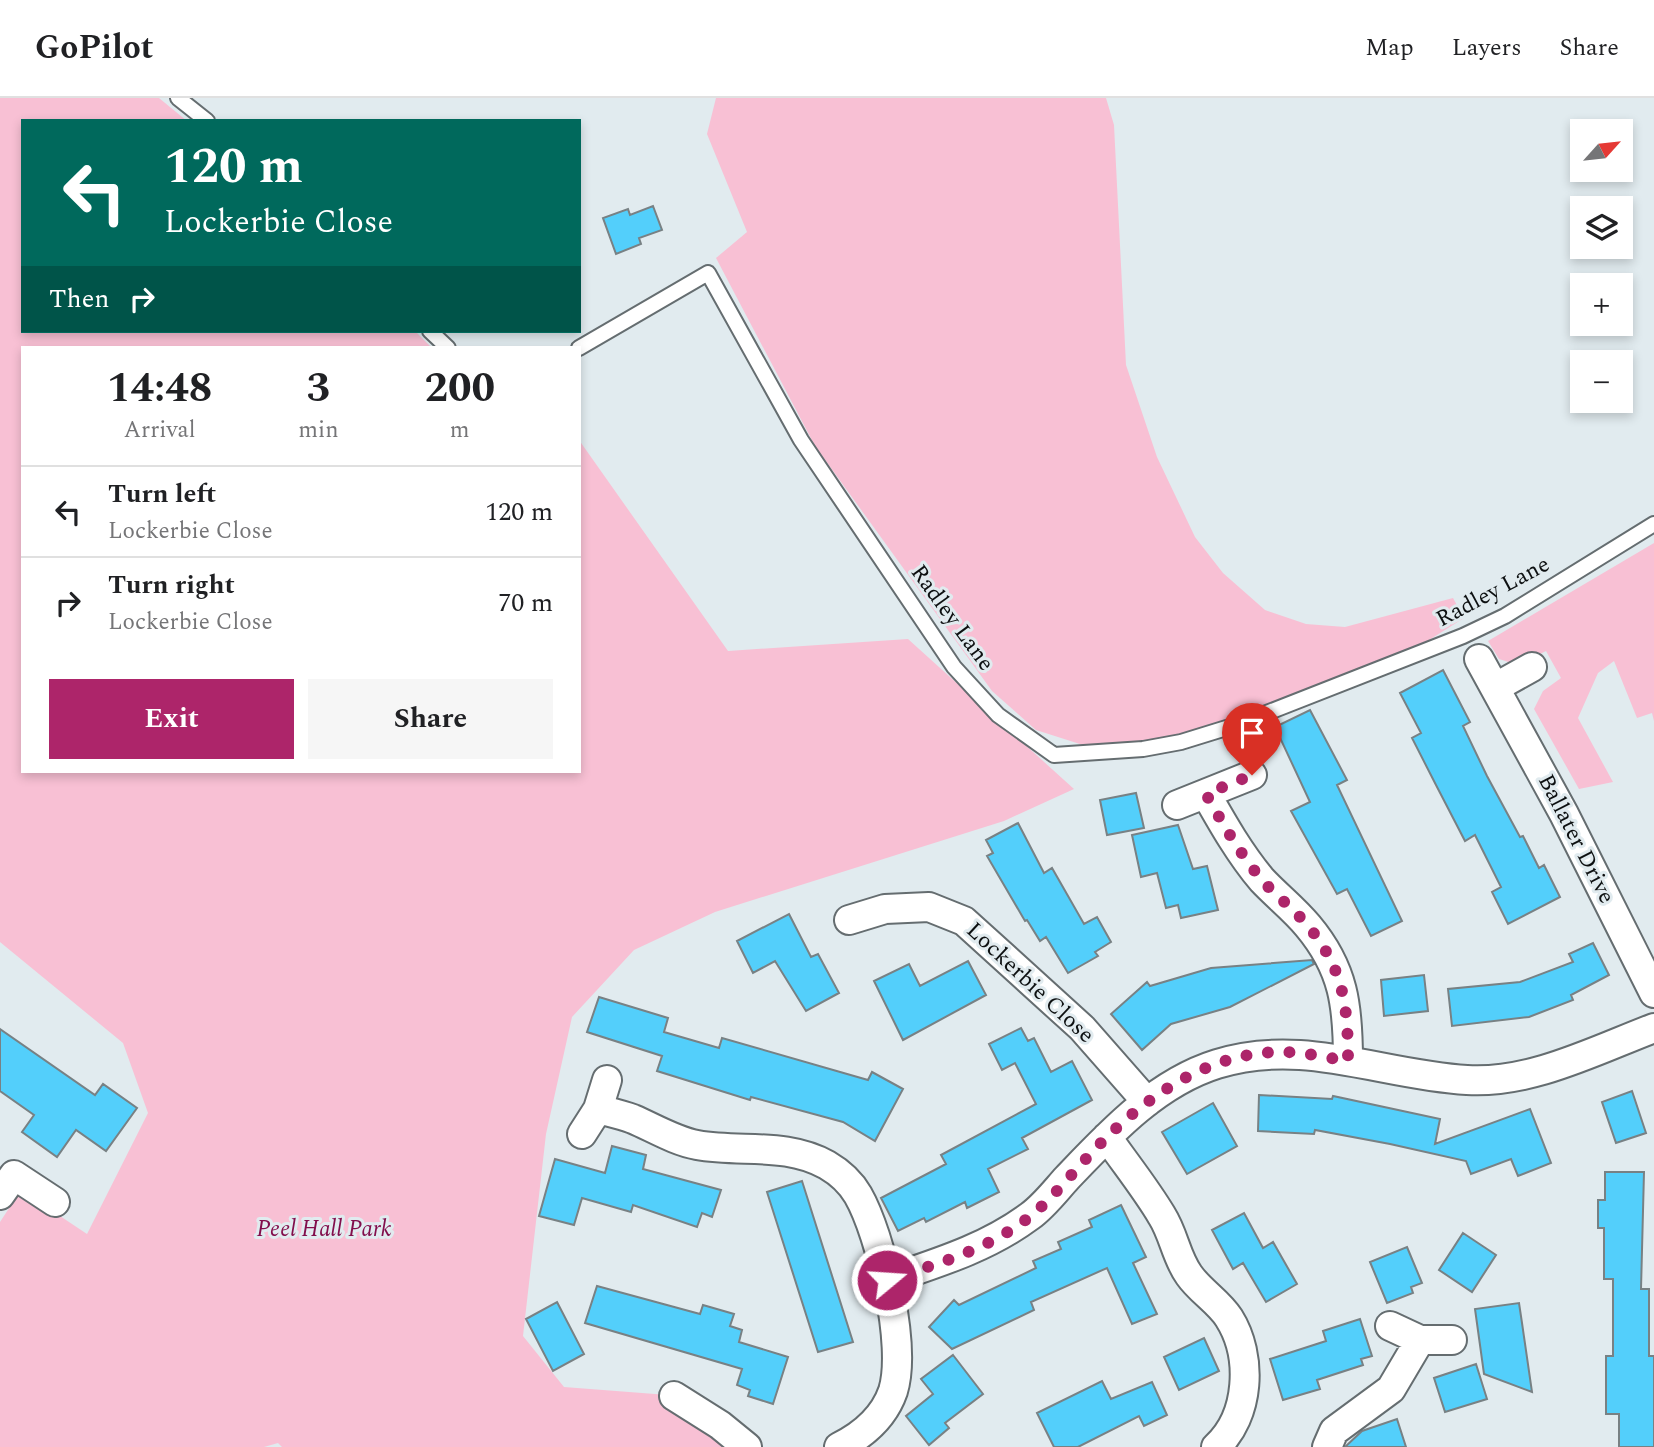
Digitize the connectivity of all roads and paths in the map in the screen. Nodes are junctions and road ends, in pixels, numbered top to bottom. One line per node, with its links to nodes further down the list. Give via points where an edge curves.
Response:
1 (178, 98): 2 (lane)
2 (204, 119)
3 (432, 333): 4 (lane)
4 (446, 346)
5 (581, 347): 6 (lane, Radley Lane, via 708,273 801,440 954,667 999,715 1054,755 1143,749 1236,725 1505,616)
6 (1654, 524)
7 (1479, 659): 9 (street, Ballater Drive)
8 (1532, 667): 9 (street)
9 (1496, 687): 14 (street, Ballater Drive)
10 (1252, 775): 11 (street)
11 (1206, 794): 12 (street); 16 (street, via 1234,842 1261,879 1308,926 1341,980)
12 (1177, 805)
13 (849, 920): 18 (street, Lockerbie Close, via 885,909 929,907 964,921 1082,1028)
14 (1654, 993)
15 (1654, 1028): 16 (street, via 1552,1066 1493,1080 1434,1076)
16 (1348, 1061): 18 (street, via 1285,1052 1253,1055 1194,1072)
17 (607, 1080): 19 (street)
18 (1147, 1102): 21 (street)
19 (598, 1109): 20 (street); 24 (street, via 695,1145 783,1150 828,1166 858,1195)
20 (582, 1134)
21 (1107, 1137): 24 (street, via 1031,1215 968,1253); 31 (street, via 1163,1217 1188,1274 1228,1316 1239,1338 1245,1363 1243,1397 1226,1438)
22 (0, 1195): 23 (street, via 14,1175)
23 (54, 1202)
24 (887, 1280): 30 (street, via 898,1349 892,1392 872,1425)
25 (1390, 1326): 26 (street)
26 (1420, 1340): 27 (street); 32 (street, via 1391,1390 1334,1432)
27 (1452, 1340)
28 (674, 1396): 29 (street)
29 (747, 1447)
30 (839, 1447)
31 (1216, 1447)
32 (1327, 1447)

